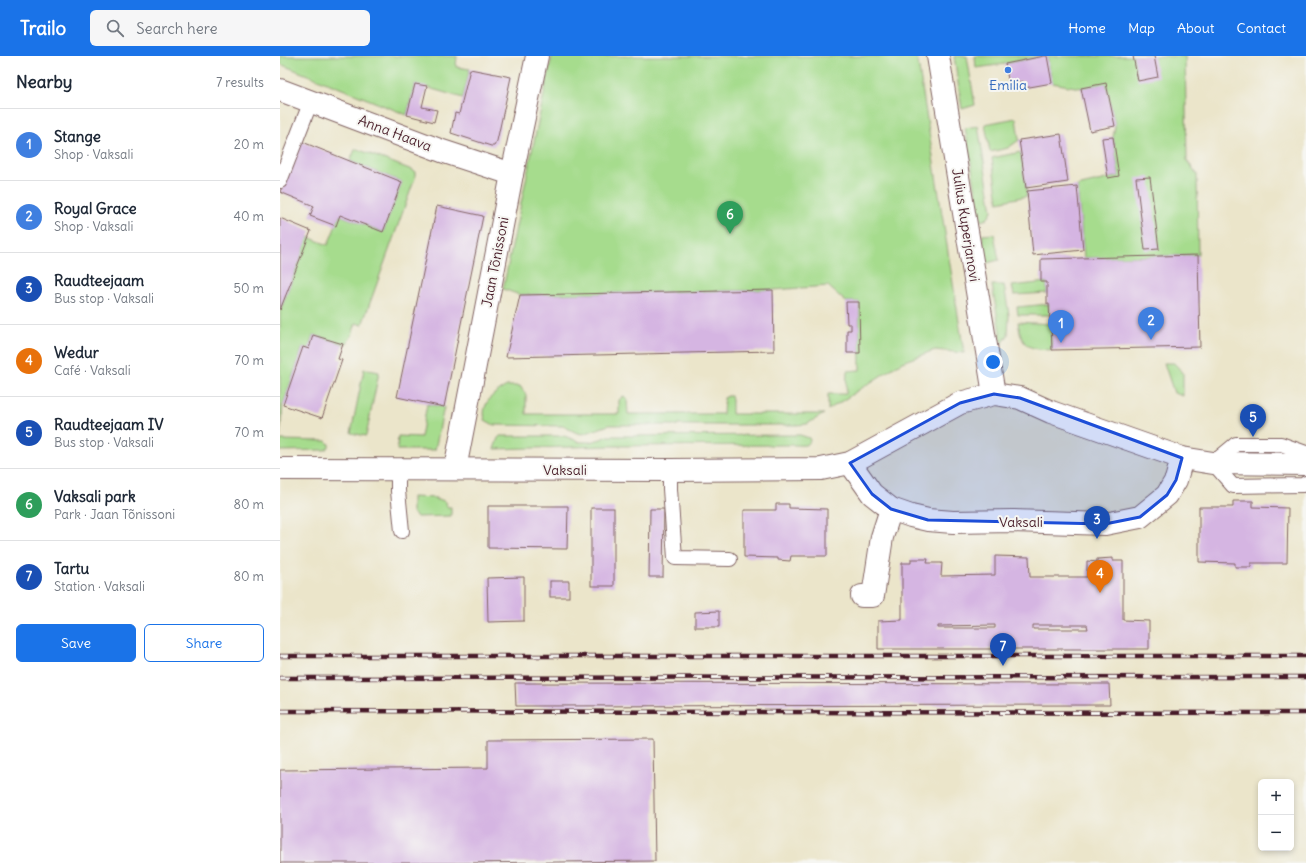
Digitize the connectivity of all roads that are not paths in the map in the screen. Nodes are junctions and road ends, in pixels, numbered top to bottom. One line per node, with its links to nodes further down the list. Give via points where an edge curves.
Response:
1 (537, 56): 5 (street, Jaan Tõnissoni)
2 (938, 56): 7 (street, Julius Kuperjanovi)
3 (280, 90): 4 (street, Anna Haava)
4 (311, 101): 5 (street, Anna Haava, via 442,151); 6 (lane)
5 (512, 174): 15 (street, Jaan Tõnissoni)
6 (280, 182)
7 (994, 394): 9 (street, Vaksali, via 1020,398 1051,412); 10 (street, Vaksali, via 960,403)
8 (1306, 453): 11 (lane, via 1281,444 1236,444)
9 (1182, 458): 11 (street, Vaksali); 18 (street, Vaksali, via 1176,480 1167,496 1140,517 1105,524 953,522 922,519)
10 (850, 463): 16 (street, Vaksali, via 820,469); 18 (street, Vaksali, via 872,494)
11 (1213, 463): 12 (street, Vaksali); 17 (lane, via 1233,486)
12 (1306, 464)
13 (280, 469): 14 (street, Vaksali)
14 (398, 469): 15 (street, Vaksali); 19 (lane)
15 (455, 469): 16 (street, Vaksali)
16 (670, 470): 20 (lane, via 675,558)
17 (1306, 483)
18 (891, 509): 21 (street, via 882,536 873,596)
19 (402, 531)
20 (730, 559)
21 (862, 596)

